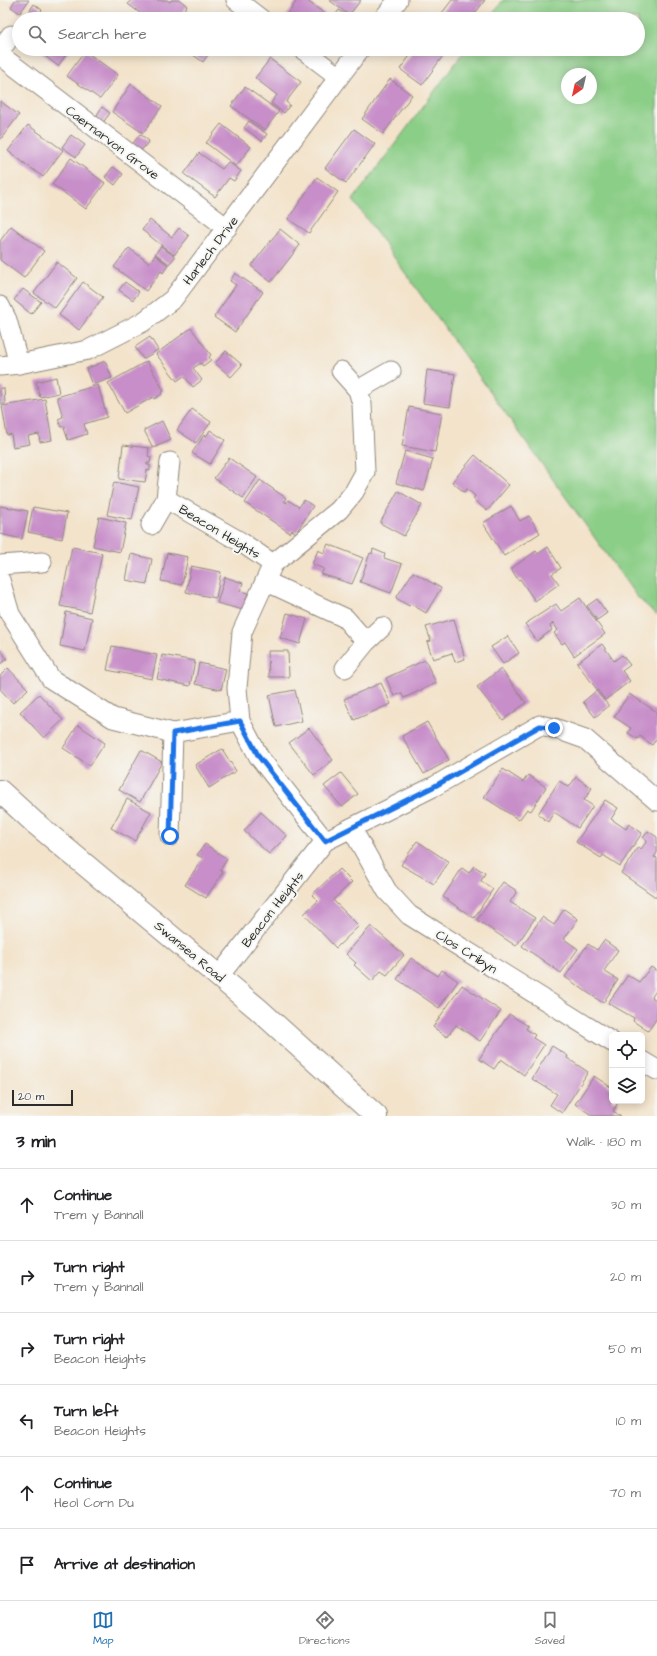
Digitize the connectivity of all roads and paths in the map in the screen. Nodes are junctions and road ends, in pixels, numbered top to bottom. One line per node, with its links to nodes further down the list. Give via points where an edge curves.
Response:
1 (236, 0): 3 (street)
2 (398, 0): 4 (street)
3 (252, 12)
4 (389, 12)
5 (11, 35): 6 (street)
6 (0, 51)
7 (0, 55): 11 (street, Caernarvon Grove)
8 (311, 56): 10 (street)
9 (355, 56): 10 (street, Harlech Drive)
10 (339, 77): 11 (street, Harlech Drive)
11 (227, 228): 13 (street, Harlech Drive, via 173,299 143,322 88,350)
12 (0, 306): 13 (street, via 7,320)
13 (9, 365)
14 (341, 371): 16 (street)
15 (391, 371): 16 (street)
16 (358, 390): 22 (street, Beacon Heights, via 362,411 364,472 354,492 338,510)
17 (170, 462): 18 (street, Beacon Heights)
18 (166, 499): 19 (street, Beacon Heights); 22 (street, Beacon Heights, via 241,542)
19 (151, 525)
20 (42, 562): 21 (street)
21 (0, 566)
22 (269, 573): 25 (street, Beacon Heights, via 345,618); 27 (street, Beacon Heights, via 242,632 237,688)
23 (0, 580): 28 (street, via 10,614 51,679 113,718)
24 (382, 627): 25 (street)
25 (366, 642): 26 (street)
26 (345, 668)
27 (240, 721): 28 (street); 33 (street, Beacon Heights, via 259,757)
28 (173, 733): 32 (street)
29 (0, 791): 34 (street, Swansea Road)
30 (657, 801): 31 (street, Beacon Heights, via 584,739 554,728 540,726 435,786)
31 (352, 829): 33 (street, Beacon Heights); 35 (street, Clos Cribyn, via 387,891 409,915)
32 (170, 836)
33 (325, 841): 34 (street, Beacon Heights)
34 (220, 976): 38 (street, Swansea Road)
35 (609, 1040)
36 (645, 1063): 37 (street)
37 (657, 1070)
38 (376, 1116)

